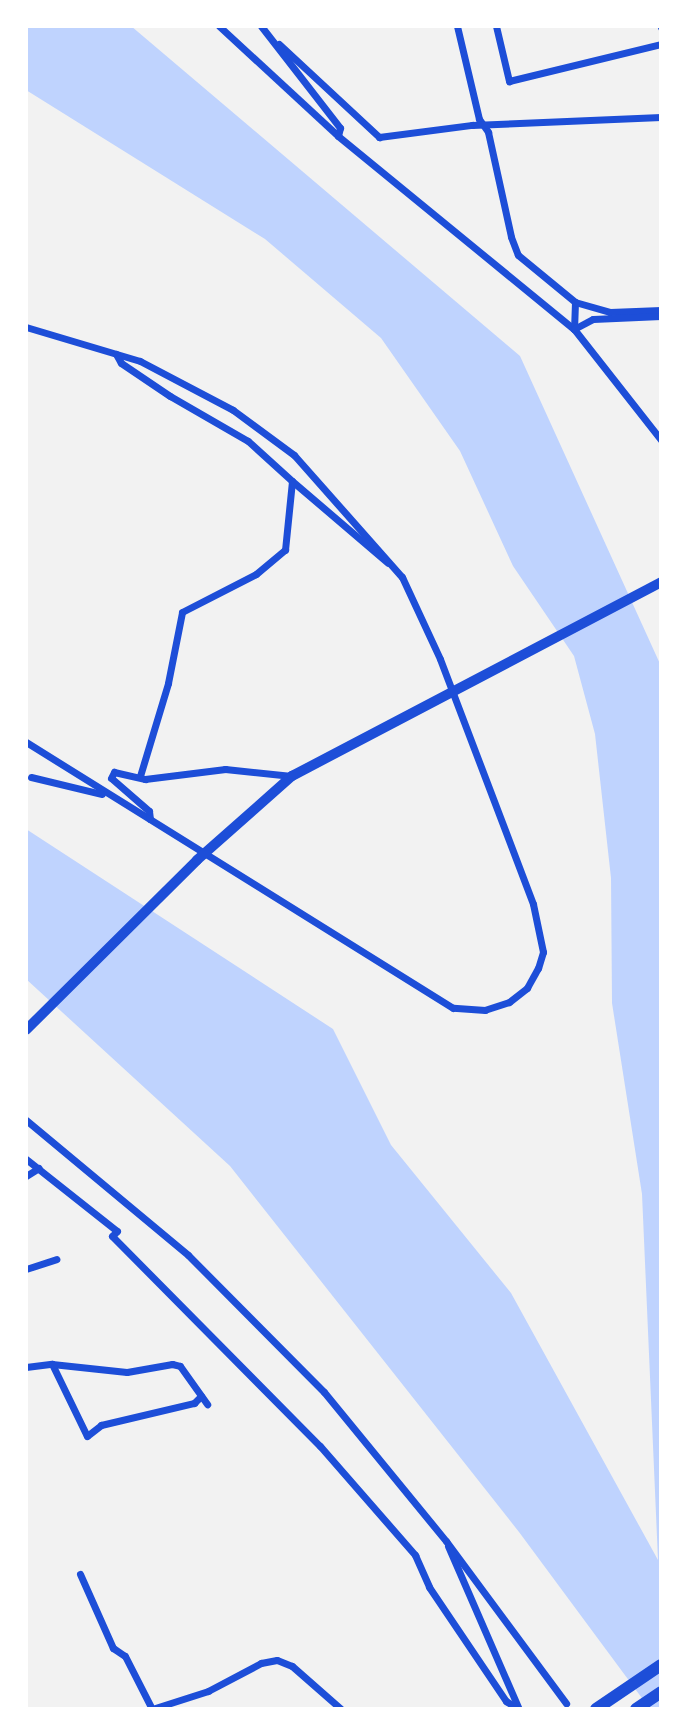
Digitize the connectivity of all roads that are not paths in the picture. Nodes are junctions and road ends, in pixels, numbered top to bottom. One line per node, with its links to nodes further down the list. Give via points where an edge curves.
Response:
1 (219, 26): 9 (street)
2 (261, 26): 5 (street)
3 (457, 26): 8 (street)
4 (496, 26): 6 (street, via 509,81)
5 (279, 44): 8 (street, via 379,137); 9 (street, via 340,128)
6 (661, 44)
7 (661, 117): 8 (street)
8 (482, 124): 10 (street, via 518,255)
9 (338, 136): 14 (street)
10 (575, 302): 11 (street, via 610,312); 14 (street)
11 (661, 310)
12 (661, 316): 14 (street, via 593,319)
13 (26, 327): 15 (street)
14 (574, 329): 16 (street)
15 (116, 354): 17 (street, via 121,363 170,396 248,441); 18 (street, via 140,361 233,410 294,455)
16 (661, 440)
17 (292, 481): 18 (street); 22 (street, via 285,550 256,574 182,612 168,683)
18 (392, 566): 20 (street, via 415,600)
19 (661, 582): 20 (main road)
20 (455, 690): 23 (main road); 27 (street, via 541,937 538,968 527,988 509,1002 485,1010 453,1008)
21 (26, 742): 25 (street)
22 (140, 776): 23 (street, via 225,769); 26 (street, via 114,772 111,778 149,811)
23 (292, 776): 27 (main road)
24 (31, 777): 25 (street)
25 (105, 794): 26 (street)
26 (150, 819): 27 (street)
27 (201, 856): 28 (main road)
28 (26, 1030)
29 (26, 1120): 39 (street, via 147,1218 280,1345)
30 (26, 1159): 31 (street)
31 (39, 1168): 32 (street); 46 (street, via 117,1231 112,1236 320,1446 415,1555 429,1587 506,1701)
32 (26, 1176)
33 (56, 1259): 34 (street)
34 (26, 1269)
35 (52, 1364): 36 (street); 37 (street, via 95,1373 172,1364 180,1366); 37 (street, via 87,1436 101,1425 194,1403)
36 (26, 1367)
37 (201, 1396): 38 (street)
38 (207, 1404)
39 (446, 1541): 43 (street); 46 (street)
40 (80, 1574): 44 (street, via 113,1648 125,1656)
41 (661, 1665): 47 (highway)
42 (661, 1692): 48 (highway)
43 (566, 1703)
44 (152, 1709): 45 (street, via 277,1660 292,1666)
45 (341, 1709)
46 (519, 1709)
47 (596, 1709)
48 (636, 1709)

